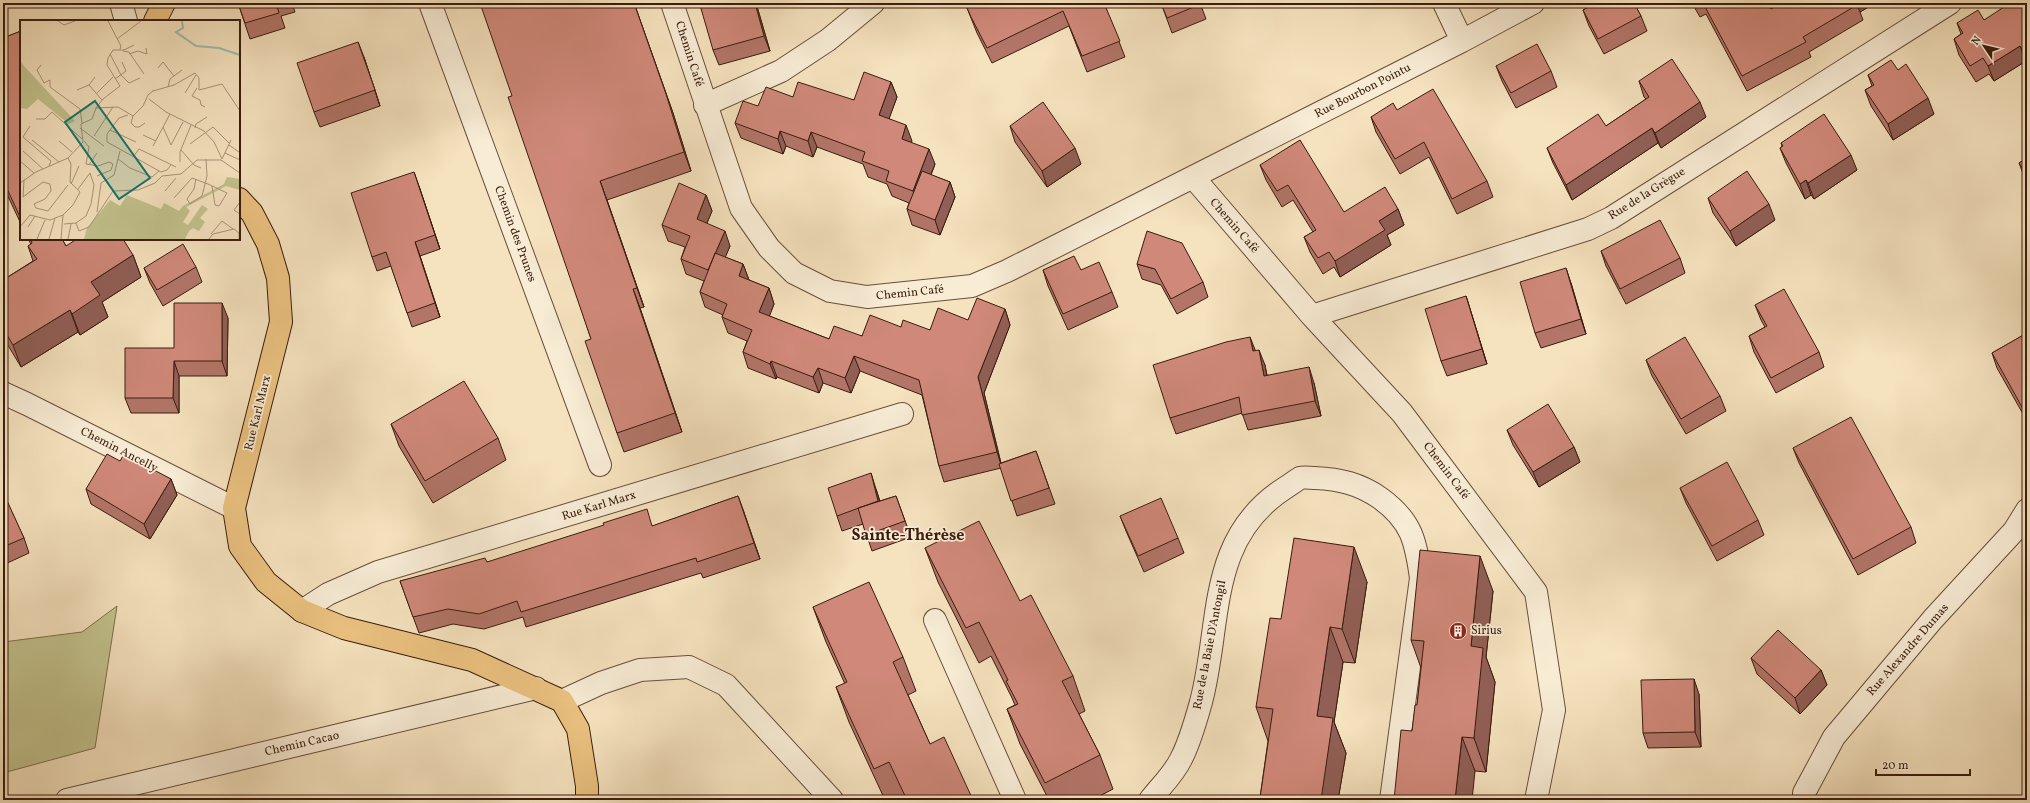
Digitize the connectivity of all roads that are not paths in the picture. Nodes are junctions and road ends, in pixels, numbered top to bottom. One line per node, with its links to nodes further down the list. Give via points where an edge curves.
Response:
1 (121, 3): 9 (street)
2 (164, 3): 10 (main road)
3 (430, 3): 18 (street, Chemin des Prunes)
4 (672, 3): 12 (street, Chemin Café)
5 (873, 3): 12 (street, via 828,40 781,71)
6 (1444, 3): 11 (street)
7 (1532, 3): 11 (street, Rue Bourbon Pointu)
8 (1950, 3): 15 (street, Rue de la Grègue, via 1611,218 1588,229)
9 (126, 20)
10 (156, 20)
11 (1462, 41): 13 (street, Rue Bourbon Pointu)
12 (705, 105): 13 (street, Chemin Café, via 741,208 769,248 794,273 830,291 867,297 972,286)
13 (1193, 178): 15 (street, Chemin Café)
14 (240, 200): 19 (main road, Rue Karl Marx, via 252,213 268,244 278,278 281,322)
15 (1312, 316): 31 (street, Chemin Café, via 1402,413 1536,592 1554,710)
16 (3, 393): 19 (street, Chemin Ancelly)
17 (902, 414): 21 (street, Rue Karl Marx, via 378,572 328,594)
18 (600, 465)
19 (234, 508): 21 (main road, Rue Karl Marx, via 240,546 266,582)
20 (2027, 510): 32 (street, Rue Alexandre Dumas, via 2014,531 1933,619 1834,737 1804,793)
21 (302, 611): 23 (main road, Rue Karl Marx, via 344,628 472,660)
22 (934, 620): 28 (street)
23 (536, 688): 24 (main road, Rue Karl Marx); 25 (street, Chemin Cacao)
24 (562, 701): 26 (main road, via 578,729 587,786); 27 (street, via 601,683 640,670 689,666 726,685)
25 (67, 800)
26 (586, 800)
27 (832, 800)
28 (1015, 800)
29 (1150, 800): 30 (street, Rue de la Baie D'Antongil, via 1181,760 1201,702 1217,600 1230,553 1247,522 1270,498 1301,478 1338,479 1370,492 1392,506 1409,527 1418,553 1421,578)
30 (1391, 800)
31 (1536, 800)
32 (1804, 800)

